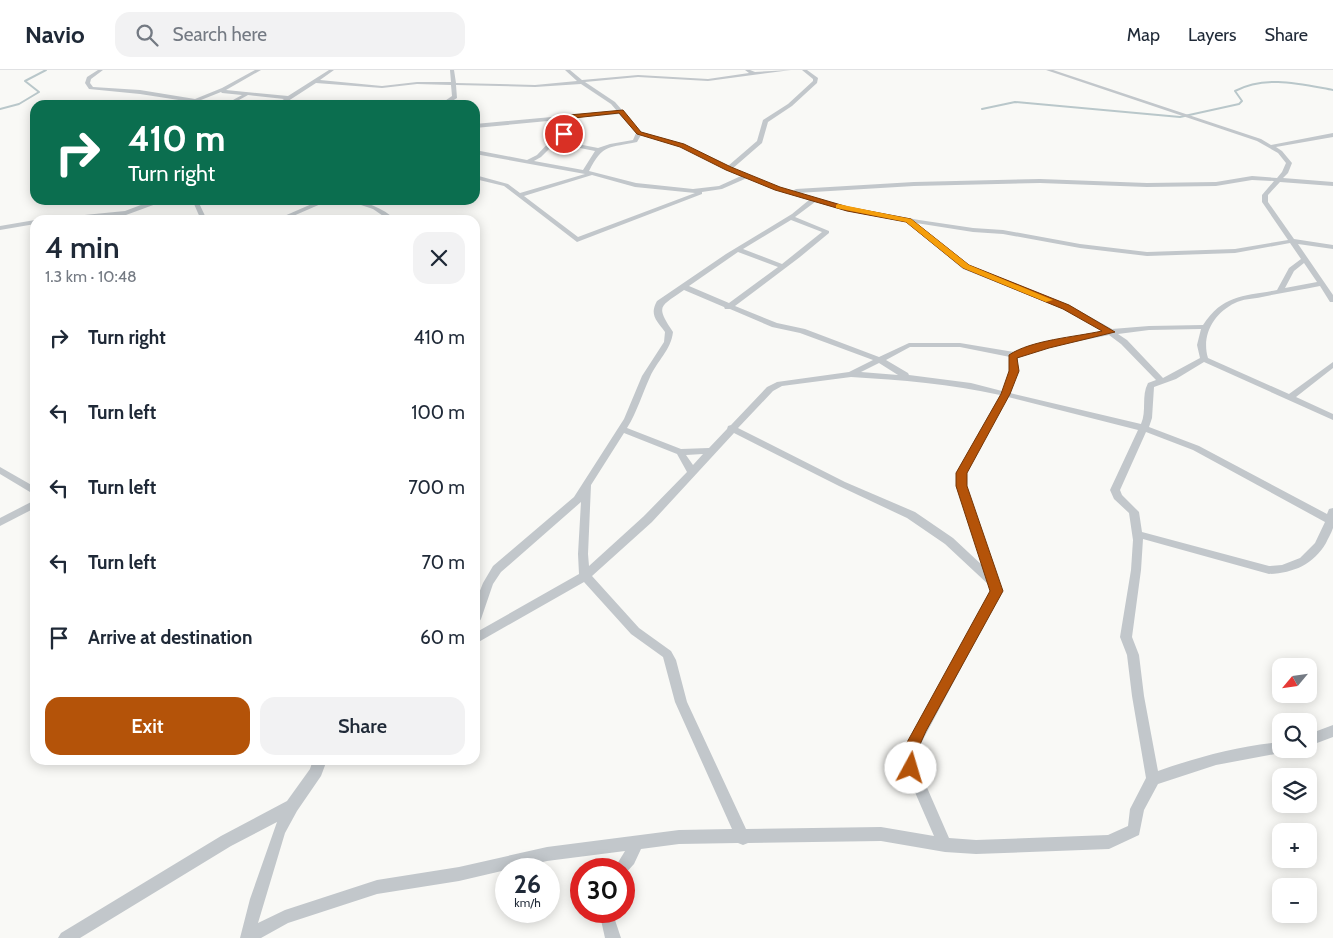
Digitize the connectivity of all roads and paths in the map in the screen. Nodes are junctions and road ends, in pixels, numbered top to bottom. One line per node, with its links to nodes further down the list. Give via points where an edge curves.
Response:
1 (101, 70): 17 (street, via 89,78 87,83 91,88)
2 (259, 70): 14 (street)
3 (332, 70): 11 (street)
4 (452, 70): 13 (street)
5 (567, 70): 12 (street)
6 (747, 70): 10 (street)
7 (790, 70): 10 (street)
8 (804, 70): 32 (street, via 816,79 815,82 790,105 765,121 760,142)
9 (1048, 70): 28 (street)
10 (754, 74): 12 (street, via 708,80 638,76)
11 (315, 81): 13 (street, via 382,87); 16 (street)
12 (583, 82): 13 (street, via 535,86); 22 (street, via 609,99)
13 (453, 83): 21 (street, via 455,97)
14 (221, 91): 15 (street); 18 (street)
15 (248, 94): 16 (street); 19 (street)
16 (289, 98): 20 (street)
17 (188, 100)
18 (197, 100)
19 (236, 100)
20 (286, 100)
21 (450, 100)
22 (620, 112): 23 (street); 25 (street)
23 (571, 116): 24 (street); 27 (street, via 575,128)
24 (480, 125)
25 (639, 133): 29 (street, via 635,141); 32 (street, via 682,145)
26 (1333, 136): 28 (street)
27 (554, 141): 29 (street); 31 (street)
28 (1272, 146): 37 (street, via 1289,163 1286,173)
29 (598, 150): 33 (street)
30 (480, 153): 31 (street)
31 (529, 161): 33 (street)
32 (728, 168): 35 (street)
33 (585, 172): 34 (street)
34 (594, 173): 39 (street, via 635,185); 41 (street)
35 (747, 176): 39 (street); 40 (street)
36 (480, 178): 41 (street, via 506,185)
37 (1277, 180): 38 (street); 40 (street, via 1252,178 1216,184 1147,185 1040,181 914,184); 54 (street, via 1264,198)
38 (1333, 184)
39 (705, 191): 41 (street, via 577,240)
40 (787, 192): 42 (street)
41 (519, 194)
42 (813, 200): 50 (street); 51 (street)
43 (147, 205): 47 (street, via 126,213)
44 (315, 205): 48 (street)
45 (364, 205): 46 (street)
46 (367, 206): 49 (street)
47 (105, 215)
48 (290, 215)
49 (384, 215)
50 (790, 217): 56 (street); 58 (street, via 826,232)
51 (908, 220): 54 (street, via 1147,254 1235,251); 65 (street, via 966,267 1066,307)
52 (30, 223): 53 (street)
53 (0, 228)
54 (1291, 241): 55 (street); 57 (street)
55 (1333, 247)
56 (738, 249): 58 (street); 60 (street)
57 (1304, 260): 59 (street); 61 (street, via 1287,272)
58 (783, 267): 63 (street)
59 (1320, 284): 61 (street); 62 (street)
60 (684, 287): 63 (street); 78 (street, via 660,303 657,309 669,332 668,342 646,376)
61 (1280, 291): 64 (street, via 1234,300)
62 (1333, 300)
63 (728, 307): 68 (street)
64 (1205, 327): 65 (street); 67 (street, via 1200,344)
65 (1110, 332): 66 (street); 72 (street)
66 (1014, 355): 68 (street, via 960,345 915,344); 73 (street, via 1014,371)
67 (1204, 358): 72 (street); 74 (street)
68 (878, 359): 70 (street); 71 (street)
69 (1333, 364): 74 (street)
70 (851, 374): 71 (street); 76 (street, via 780,384 770,389)
71 (910, 378): 73 (street)
72 (1162, 381): 77 (street, via 1149,389 1148,418)
73 (1006, 394): 77 (street); 90 (street, via 961,473 961,486)
74 (1290, 398): 75 (street)
75 (1333, 418)
76 (731, 428): 79 (street); 90 (street, via 911,515 949,541)
77 (1143, 428): 86 (street, via 1196,448); 88 (street, via 1115,490 1134,512)
78 (622, 429): 80 (street); 83 (street)
79 (710, 451): 80 (street); 82 (street)
80 (680, 452): 82 (street)
81 (0, 470): 84 (street)
82 (692, 472): 89 (street, via 632,535)
83 (587, 485): 89 (street, via 583,554); 91 (street, via 568,510 497,569)
84 (30, 489)
85 (30, 507): 87 (street)
86 (1332, 518): 88 (street, via 1315,554 1282,570 1269,570)
87 (0, 522)
88 (1137, 534): 97 (street, via 1136,570 1126,637 1132,655)
89 (586, 576): 92 (street); 99 (street, via 636,631 667,654 680,702)
90 (995, 584): 101 (street, via 996,591 910,750 911,768)
91 (480, 605)
92 (480, 636)
93 (1333, 731): 94 (street)
94 (1317, 737)
95 (1272, 749): 97 (street, via 1208,759)
96 (318, 765): 98 (street)
97 (1153, 779): 101 (street, via 1138,809 1134,830 1109,842 976,847)
98 (292, 806): 104 (street, via 279,831); 105 (street, via 226,841)
99 (743, 838): 100 (street, via 679,837); 101 (street, via 881,834)
100 (636, 842): 102 (street); 104 (street, via 547,854 459,874 377,887 285,918)
101 (945, 844)
102 (629, 858)
103 (609, 923): 106 (street)
104 (248, 937)
105 (66, 938)
106 (614, 938)

